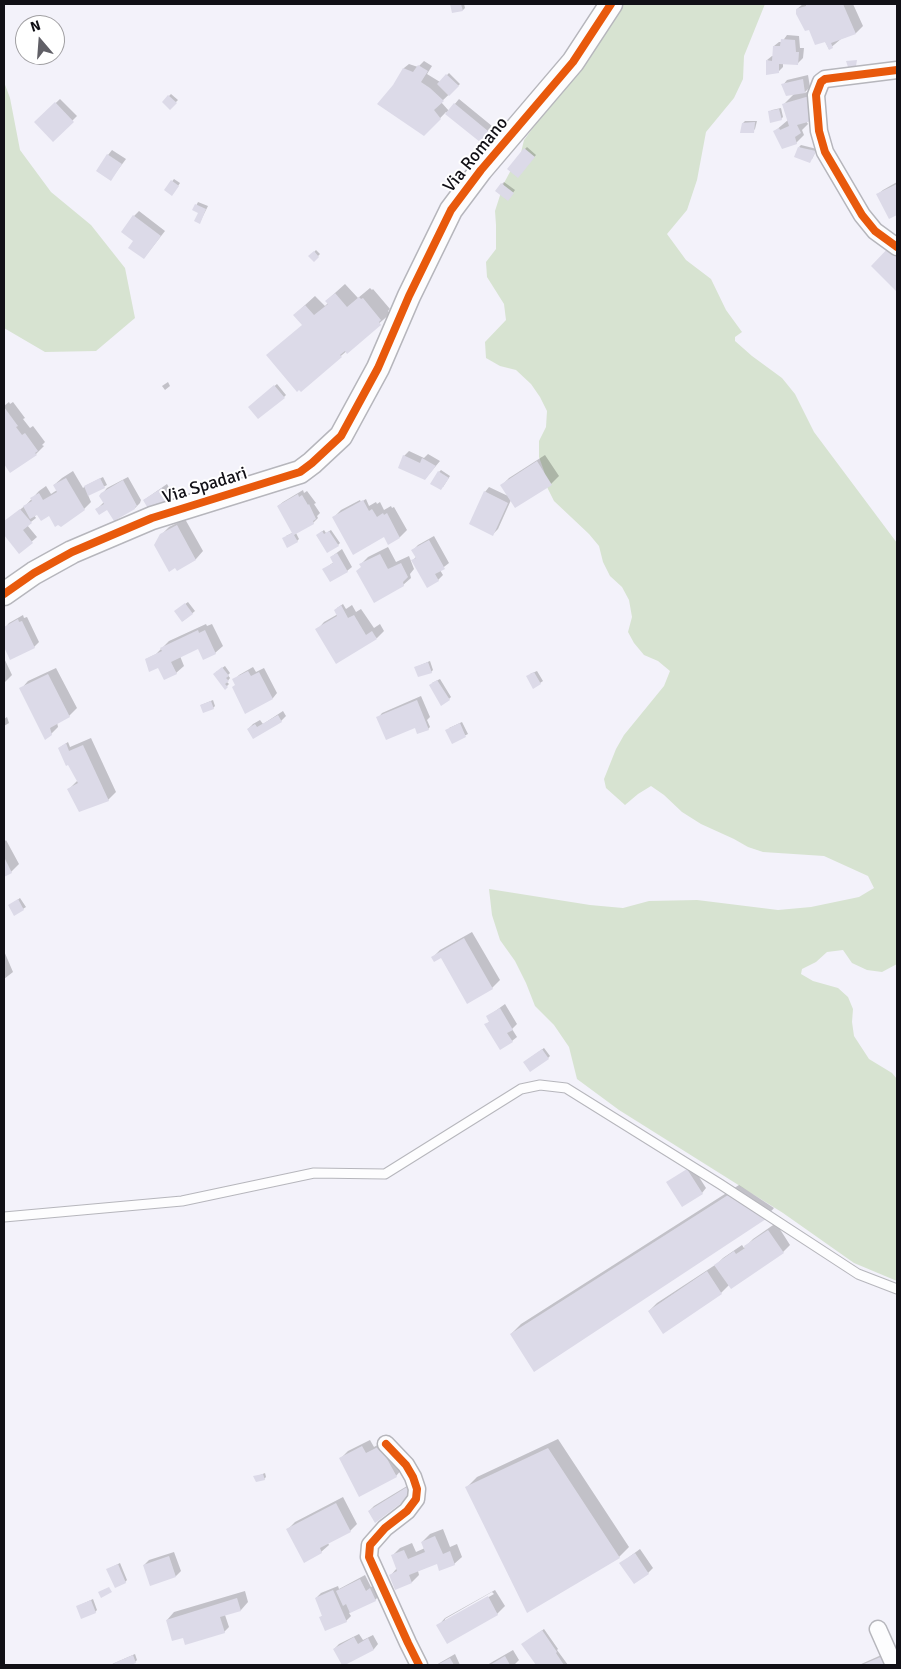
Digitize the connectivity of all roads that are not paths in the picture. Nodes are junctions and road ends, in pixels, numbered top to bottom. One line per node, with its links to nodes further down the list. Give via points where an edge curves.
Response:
1 (611, 4): 4 (street, Via Romano, via 573,62 451,210)
2 (897, 70): 3 (street, via 825,79 816,95 819,131 825,152 862,215)
3 (897, 247)
4 (378, 368): 5 (street, Via Spadari, via 341,436 300,472 152,518 72,552)
5 (4, 594)
6 (4, 1217): 7 (lane, via 182,1201 314,1173 385,1174 521,1089 540,1085 566,1088 858,1274)
7 (897, 1289)
8 (386, 1444): 10 (street, via 414,1477 416,1499 370,1545 369,1557)
9 (878, 1629): 11 (street)
10 (419, 1665)
11 (894, 1665)

